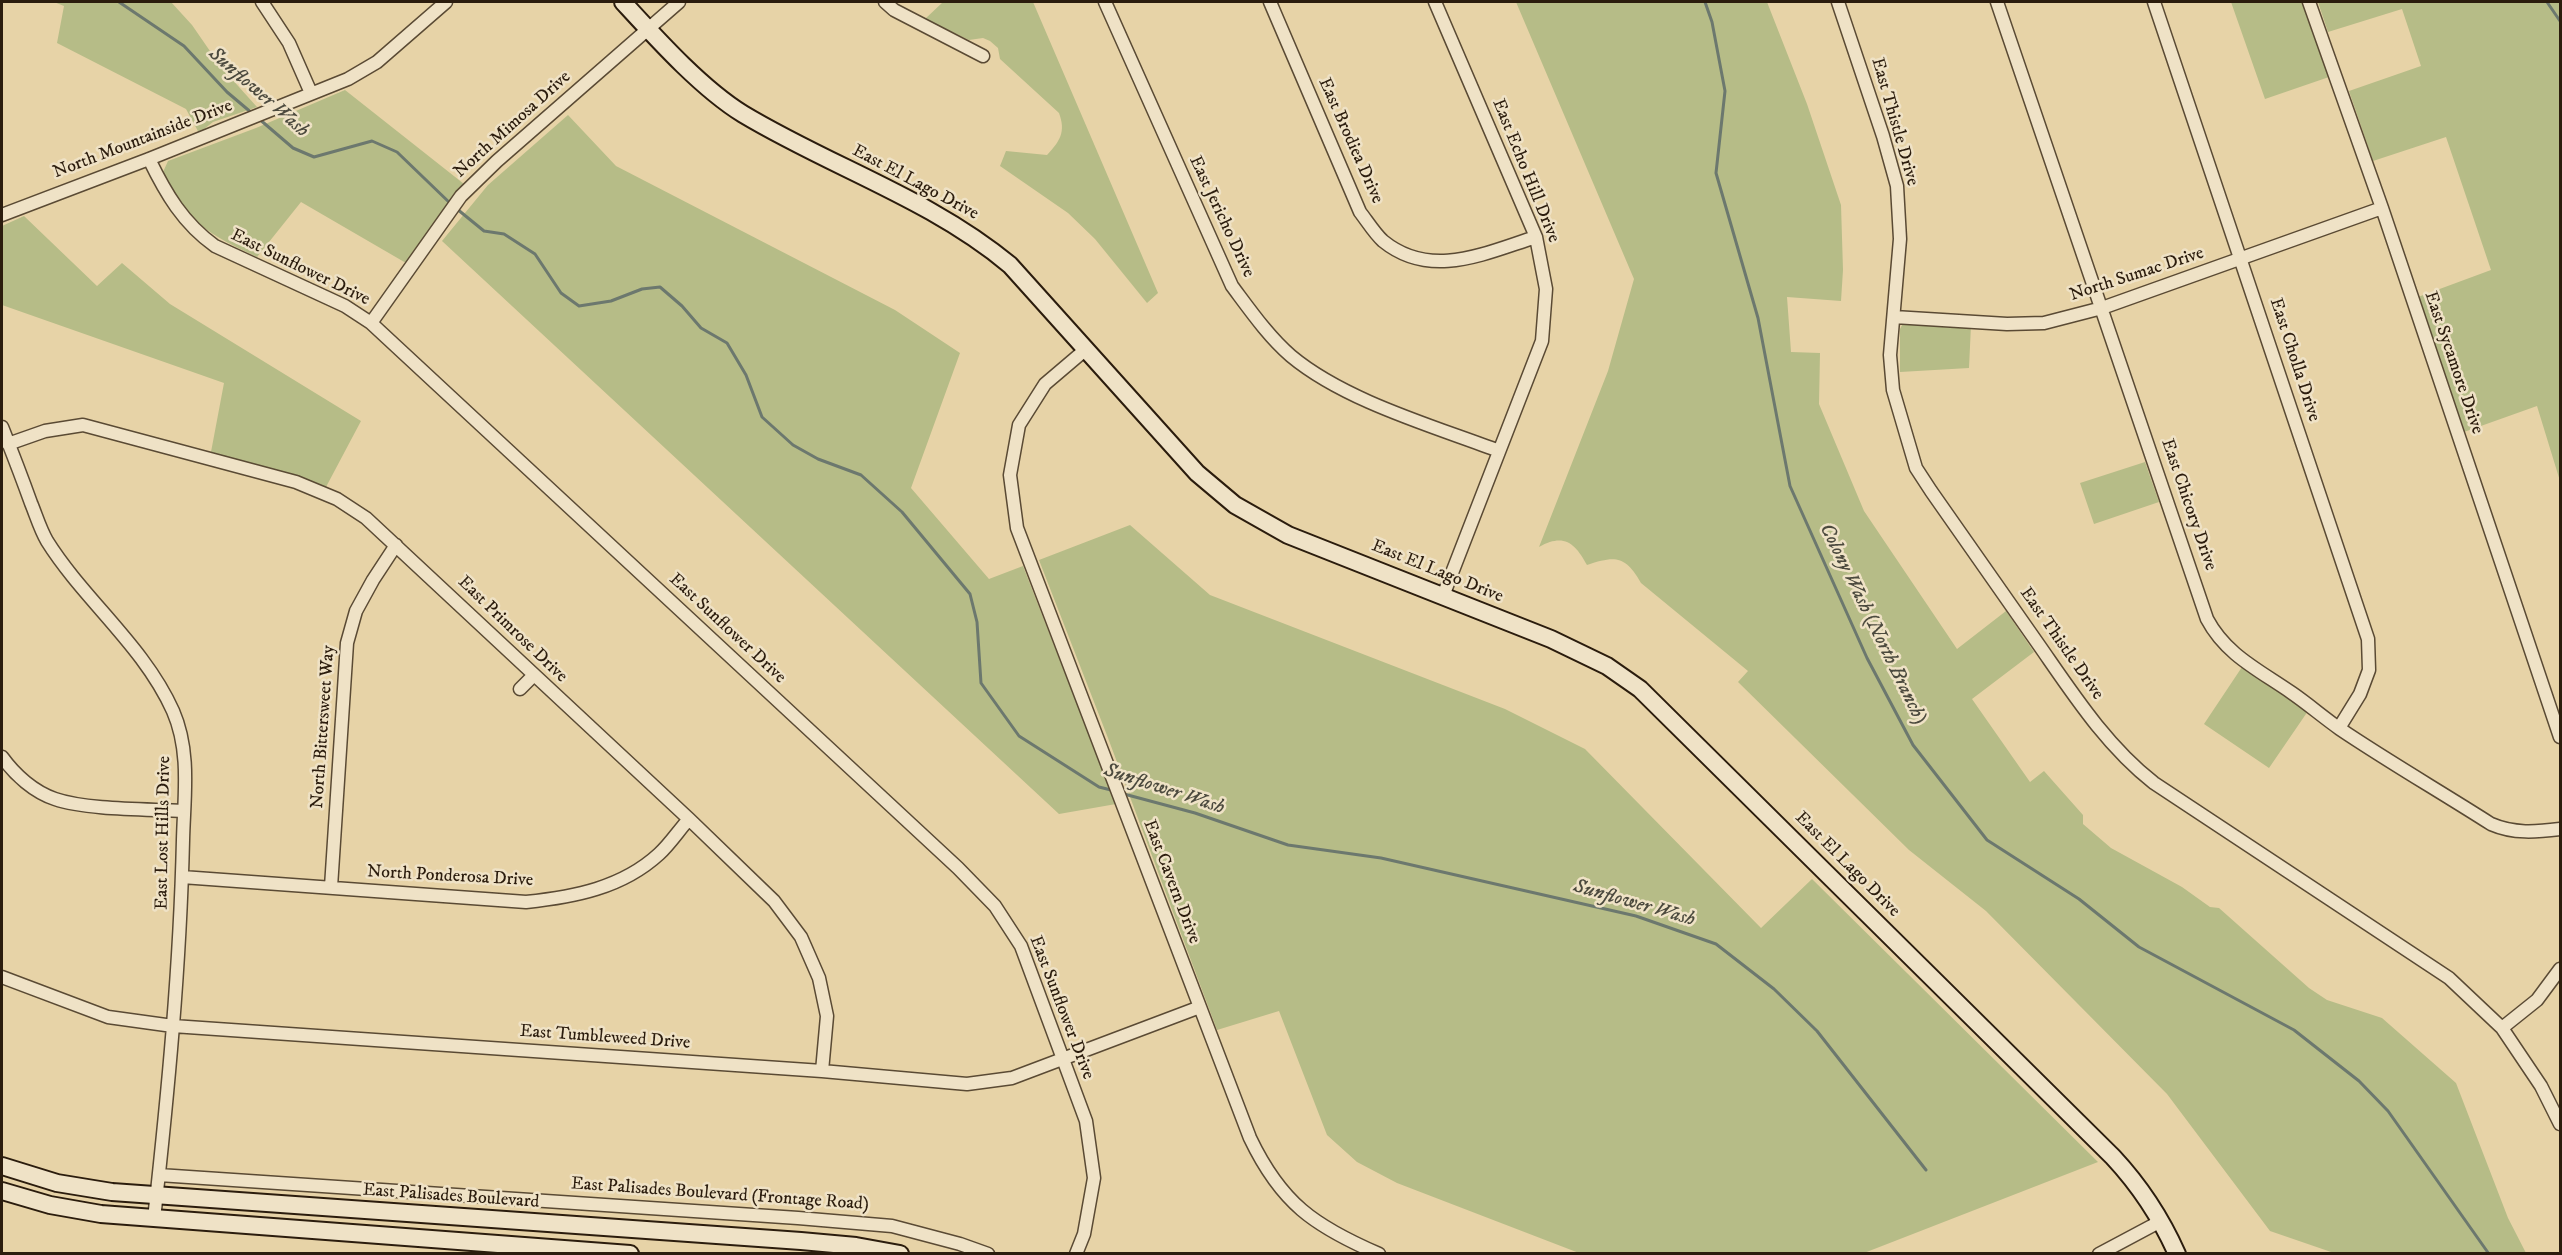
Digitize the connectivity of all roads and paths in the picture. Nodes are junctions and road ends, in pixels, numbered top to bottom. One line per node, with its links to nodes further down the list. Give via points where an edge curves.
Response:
1 (262, 2): 15 (street, via 289,43)
2 (446, 2): 15 (street, North Mountainside Drive, via 370,67)
3 (623, 2): 13 (street, East El Lago Drive)
4 (679, 2): 13 (street, North Mimosa Drive)
5 (885, 2): 14 (street)
6 (1105, 2): 27 (street, East Jericho Drive, via 1232,286 1259,322 1292,356 1336,386)
7 (1270, 2): 19 (street, East Brodiea Drive, via 1360,212 1383,241 1415,258 1442,262 1466,260)
8 (1436, 2): 19 (street, East Echo Hill Drive)
9 (1838, 2): 22 (street, East Thistle Drive, via 1897,186 1900,239)
10 (1997, 2): 21 (street, East Chicory Drive)
11 (2154, 2): 20 (street, East Cholla Drive)
12 (2309, 2): 17 (street, East Sycamore Drive)
13 (649, 30): 23 (street, North Mimosa Drive, via 461,196); 24 (street, East El Lago Drive, via 741,113 947,220 992,250)
14 (983, 56)
15 (311, 93): 16 (street, North Mountainside Drive)
16 (149, 159): 18 (street, North Mountainside Drive); 23 (street, East Sunflower Drive, via 185,221 214,246 336,302)
17 (2382, 208): 20 (street, North Sumac Drive); 33 (street, East Sycamore Drive)
18 (2, 215)
19 (1536, 237): 27 (street, East Echo Hill Drive, via 1546,288 1542,341)
20 (2241, 258): 21 (street, North Sumac Drive); 32 (street, East Cholla Drive, via 2368,639 2369,670 2360,694)
21 (2102, 308): 22 (street, North Sumac Drive, via 2044,323); 32 (street, East Chicory Drive, via 2213,631 2245,663)
22 (1894, 317): 44 (street, East Thistle Drive, via 1890,355 1893,390 1916,468 2111,744 2154,783 2449,978)
23 (371, 323): 45 (street, East Sunflower Drive, via 995,906 1021,946)
24 (1085, 350): 29 (street, East El Lago Drive, via 1197,473 1235,505 1288,535); 42 (street, East Cavern Drive, via 1045,384 1019,425 1010,475 1017,528)
25 (2, 427): 26 (street, East Lost Hills Drive)
26 (8, 444): 28 (street, East Primrose Drive, via 45,431 83,425 296,482 337,499); 35 (street, East Lost Hills Drive, via 46,539 143,660 174,712 186,766)
27 (1499, 452): 29 (street, East Echo Hill Drive)
28 (396, 545): 30 (street, East Primrose Drive); 39 (street, North Bittersweet Way, via 356,611 348,643)
29 (1443, 596): 53 (street, East El Lago Drive, via 1580,652 1640,690 2113,1157)
30 (533, 676): 31 (street); 36 (street, East Primrose Drive)
31 (520, 689)
32 (2339, 728): 37 (street, East Chicory Drive, via 2491,824 2529,832)
33 (2560, 736)
34 (2, 757): 35 (street, via 24,781 53,799 71,804)
35 (183, 811): 38 (street, East Lost Hills Drive)
36 (689, 819): 39 (street, North Ponderosa Drive, via 659,854 638,870 618,882 573,897 526,902); 46 (street, East Primrose Drive, via 774,901 801,937 819,978 827,1016)
37 (2560, 829)
38 (182, 877): 39 (street, North Ponderosa Drive); 43 (street, East Lost Hills Drive)
39 (331, 887)
40 (2560, 969): 44 (street, via 2537,1000)
41 (2, 977): 43 (street, East Tumbleweed Drive, via 108,1017)
42 (1200, 1007): 45 (street, East Tumbleweed Drive); 58 (street, East Cavern Drive, via 1262,1163 1291,1201 1313,1220 1337,1236)
43 (173, 1026): 46 (street, East Tumbleweed Drive); 49 (street, East Lost Hills Drive)
44 (2502, 1028): 47 (street, East Thistle Drive, via 2541,1086)
45 (1063, 1061): 46 (street, East Tumbleweed Drive, via 1012,1078 967,1084); 57 (street, East Sunflower Drive, via 1086,1121 1094,1178 1084,1234)
46 (822, 1071)
47 (2560, 1124)
48 (2, 1166): 51 (street, East Palisades Boulevard, via 57,1183)
49 (159, 1174): 51 (street, East Lost Hills Drive); 56 (street, East Palisades Boulevard (Frontage Road), via 892,1226)
50 (2, 1191): 52 (street, via 50,1205)
51 (157, 1195): 52 (street, East Lost Hills Drive); 55 (street, East Palisades Boulevard, via 845,1245)
52 (154, 1219): 54 (street)
53 (2161, 1221): 59 (street); 60 (street, East El Lago Drive)
54 (630, 1254)
55 (900, 1254)
56 (988, 1254)
57 (1076, 1254)
58 (1379, 1254)
59 (2099, 1254)
60 (2177, 1254)

